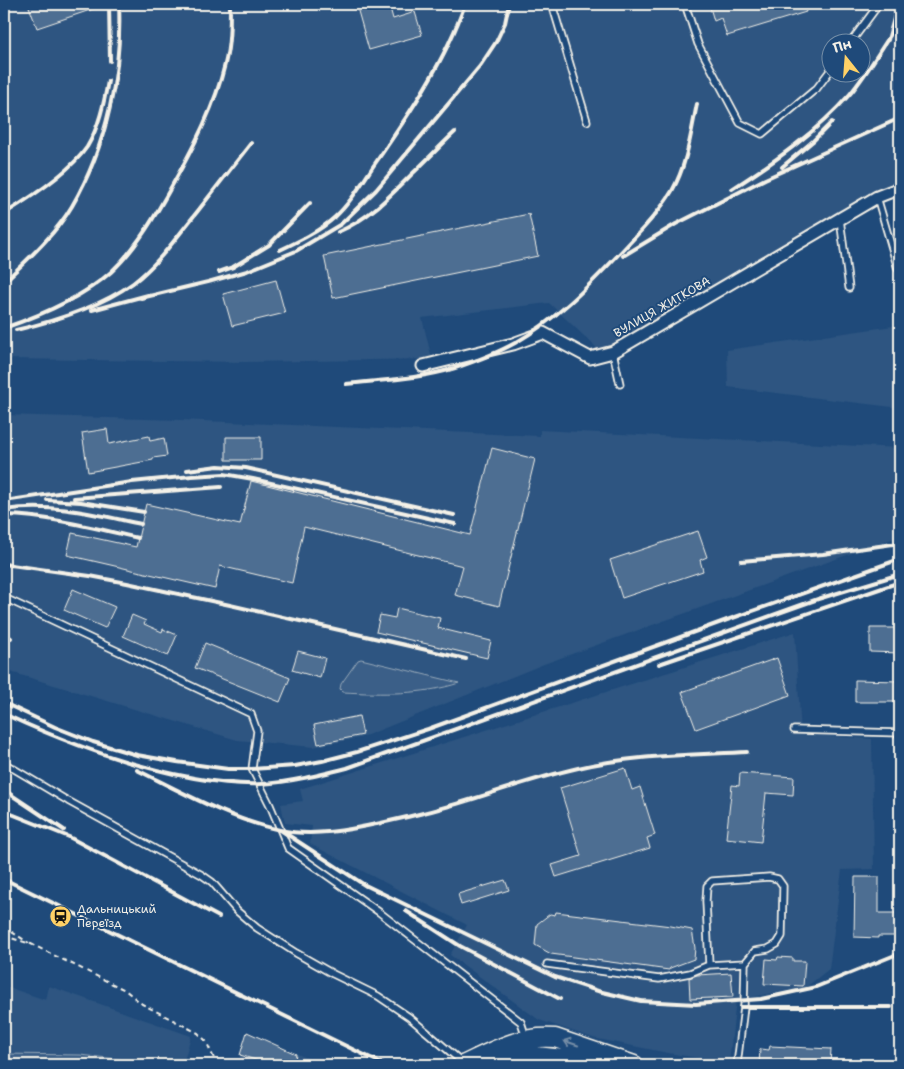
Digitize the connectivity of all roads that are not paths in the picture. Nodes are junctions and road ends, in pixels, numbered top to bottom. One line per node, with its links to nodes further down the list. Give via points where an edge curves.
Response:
1 (552, 4): 6 (lane)
2 (685, 4): 5 (lane, via 698,44 740,123 762,134)
3 (876, 4): 4 (lane)
4 (858, 32)
5 (822, 81)
6 (587, 121)
7 (900, 188): 8 (street, ВУЛИЦЯ ЖИТКОВА)
8 (877, 197): 9 (street, ВУЛИЦЯ ЖИТКОВА); 10 (lane)
9 (840, 219): 11 (lane); 12 (street, ВУЛИЦЯ ЖИТКОВА)
10 (898, 269)
11 (849, 288)
12 (613, 352): 13 (street, ВУЛИЦЯ ЖИТКОВА, via 590,358 543,333 513,344); 14 (lane)
13 (423, 366)
14 (620, 384)
15 (7, 600): 22 (lane, via 251,714 257,731 252,769 288,848 379,912 521,1022)
16 (794, 730): 17 (lane)
17 (900, 734)
18 (4, 763): 24 (lane, via 202,875 257,928 333,974 378,996 409,1017)
19 (745, 963): 21 (lane); 21 (lane, via 755,951 768,949 782,936 783,886 778,879 712,881 707,886); 27 (lane)
20 (547, 964): 21 (lane, via 659,979)
21 (709, 965)
22 (527, 1039): 24 (main road); 26 (main road, one-way to 22, via 555,1038)
23 (502, 1064): 25 (main road, via 536,1056)
24 (464, 1065)
25 (624, 1065)
26 (634, 1065)
27 (737, 1065)

